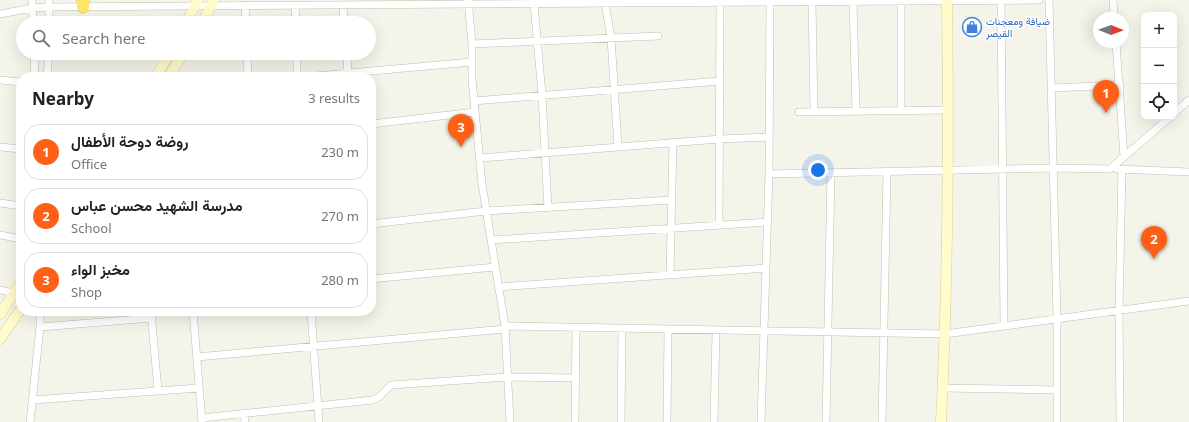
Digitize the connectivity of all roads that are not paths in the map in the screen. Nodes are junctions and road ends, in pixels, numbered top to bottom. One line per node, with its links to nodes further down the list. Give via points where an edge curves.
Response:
1 (32, 0): 22 (street)
2 (1001, 0): 3 (street); 8 (street); 82 (street)
3 (1038, 0)
4 (1049, 0): 57 (street)
5 (1113, 0): 23 (street)
6 (853, 1): 7 (street); 12 (street); 66 (street)
7 (901, 1): 8 (street); 62 (street)
8 (947, 1): 63 (street)
9 (468, 2): 18 (street); 20 (street); 35 (street)
10 (720, 2): 11 (street); 17 (street); 54 (street)
11 (770, 2): 12 (street); 71 (street)
12 (812, 2): 65 (street)
13 (49, 3): 14 (street); 22 (street); 26 (street)
14 (83, 3): 15 (street)
15 (197, 3): 16 (street); 27 (street)
16 (213, 3): 19 (street); 28 (street)
17 (605, 3): 18 (street); 33 (street)
18 (534, 4): 34 (street)
19 (245, 5): 21 (street); 29 (street)
20 (343, 5): 21 (street); 31 (street)
21 (295, 6): 30 (street)
22 (32, 8): 24 (street); 25 (street)
23 (1114, 12)
24 (0, 14)
25 (33, 16)
26 (49, 16)
27 (190, 16)
28 (206, 16)
29 (246, 16)
30 (296, 16)
31 (344, 16)
32 (658, 36): 33 (street)
33 (611, 38): 34 (street); 58 (street)
34 (538, 40): 35 (street); 59 (street)
35 (472, 44): 44 (street)
36 (1117, 48): 56 (street)
37 (34, 60): 45 (street)
38 (48, 60): 46 (street)
39 (166, 60): 47 (street)
40 (179, 60): 48 (street)
41 (247, 60): 49 (street)
42 (297, 60): 50 (street)
43 (347, 60): 51 (street)
44 (472, 62): 52 (street); 61 (street)
45 (35, 72)
46 (47, 72)
47 (159, 72)
48 (172, 72)
49 (248, 72)
50 (297, 72)
51 (348, 72)
52 (376, 73)
53 (0, 80): 55 (street)
54 (720, 81): 58 (street); 72 (street)
55 (16, 82)
56 (1120, 85): 57 (street); 78 (street)
57 (1052, 88): 80 (street)
58 (614, 90): 59 (street); 75 (street)
59 (542, 95): 61 (street); 77 (street)
60 (1189, 100): 64 (street)
61 (474, 101): 67 (street)
62 (901, 110): 63 (street); 66 (street)
63 (948, 110): 84 (street)
64 (1177, 110)
65 (814, 111): 66 (street); 68 (street)
66 (856, 111)
67 (475, 112): 70 (street); 79 (street)
68 (799, 112)
69 (1167, 120): 78 (street)
70 (376, 123)
71 (769, 137): 72 (street); 88 (street)
72 (720, 139): 73 (street); 96 (street)
73 (672, 142): 75 (street); 89 (street)
74 (0, 147): 76 (street)
75 (618, 147): 77 (street)
76 (16, 149)
77 (545, 152): 79 (street); 92 (street)
78 (1124, 157): 81 (street)
79 (480, 158): 93 (street)
80 (1054, 168): 81 (street); 82 (street); 118 (street)
81 (1110, 168): 83 (street)
82 (1003, 169): 84 (street); 119 (street)
83 (1122, 169): 86 (street); 110 (street)
84 (948, 170): 85 (street); 129 (street)
85 (887, 172): 87 (street); 128 (street)
86 (1189, 172)
87 (831, 173): 88 (street); 127 (street)
88 (769, 174): 94 (street)
89 (672, 200): 92 (street); 97 (street)
90 (0, 203): 91 (street)
91 (16, 205)
92 (548, 208): 93 (street)
93 (486, 211): 95 (street); 100 (street)
94 (768, 222): 96 (street); 102 (street)
95 (376, 223)
96 (719, 225): 97 (street)
97 (671, 228): 100 (street); 103 (street)
98 (0, 236): 99 (street)
99 (16, 238)
100 (491, 240): 101 (street)
101 (495, 267): 104 (street); 105 (street)
102 (766, 268): 103 (street); 126 (street)
103 (670, 275): 105 (street)
104 (376, 279)
105 (498, 287): 122 (street)
106 (0, 290): 108 (street)
107 (16, 290): 108 (street)
108 (14, 293): 111 (street)
109 (1189, 301): 110 (street)
110 (1119, 310): 118 (street); 156 (street)
111 (0, 314)
112 (16, 316): 130 (street)
113 (40, 316): 120 (street)
114 (135, 316): 120 (street)
115 (152, 316): 138 (street)
116 (193, 316): 132 (street)
117 (311, 316): 131 (street)
118 (1057, 317): 119 (street); 137 (street)
119 (1004, 325): 129 (street)
120 (40, 327): 139 (street)
121 (576, 327): 122 (street); 123 (street); 134 (street)
122 (505, 328): 131 (street); 133 (street)
123 (622, 328): 124 (street); 148 (street)
124 (668, 329): 125 (street); 149 (street)
125 (716, 330): 126 (street); 150 (street)
126 (764, 331): 127 (street); 151 (street)
127 (829, 332): 128 (street); 152 (street)
128 (883, 333): 129 (street); 153 (street)
129 (945, 334): 136 (street)
130 (0, 339)
131 (314, 346): 132 (street); 140 (street)
132 (197, 357): 135 (street)
133 (507, 377): 134 (street); 140 (street, via 391,385 373,400); 146 (street)
134 (576, 378): 147 (street)
135 (199, 388): 138 (street); 142 (street)
136 (943, 388): 137 (street); 154 (street)
137 (1057, 390): 155 (street)
138 (158, 391): 139 (street)
139 (32, 400): 143 (street)
140 (318, 406): 141 (street); 145 (street)
141 (244, 414): 142 (street); 144 (street)
142 (202, 420)
143 (30, 422)
144 (245, 422)
145 (319, 422)
146 (510, 422)
147 (575, 422)
148 (621, 422)
149 (666, 422)
150 (714, 422)
151 (761, 422)
152 (826, 422)
153 (882, 422)
154 (941, 422)
155 (1057, 422)
156 (1120, 422)

